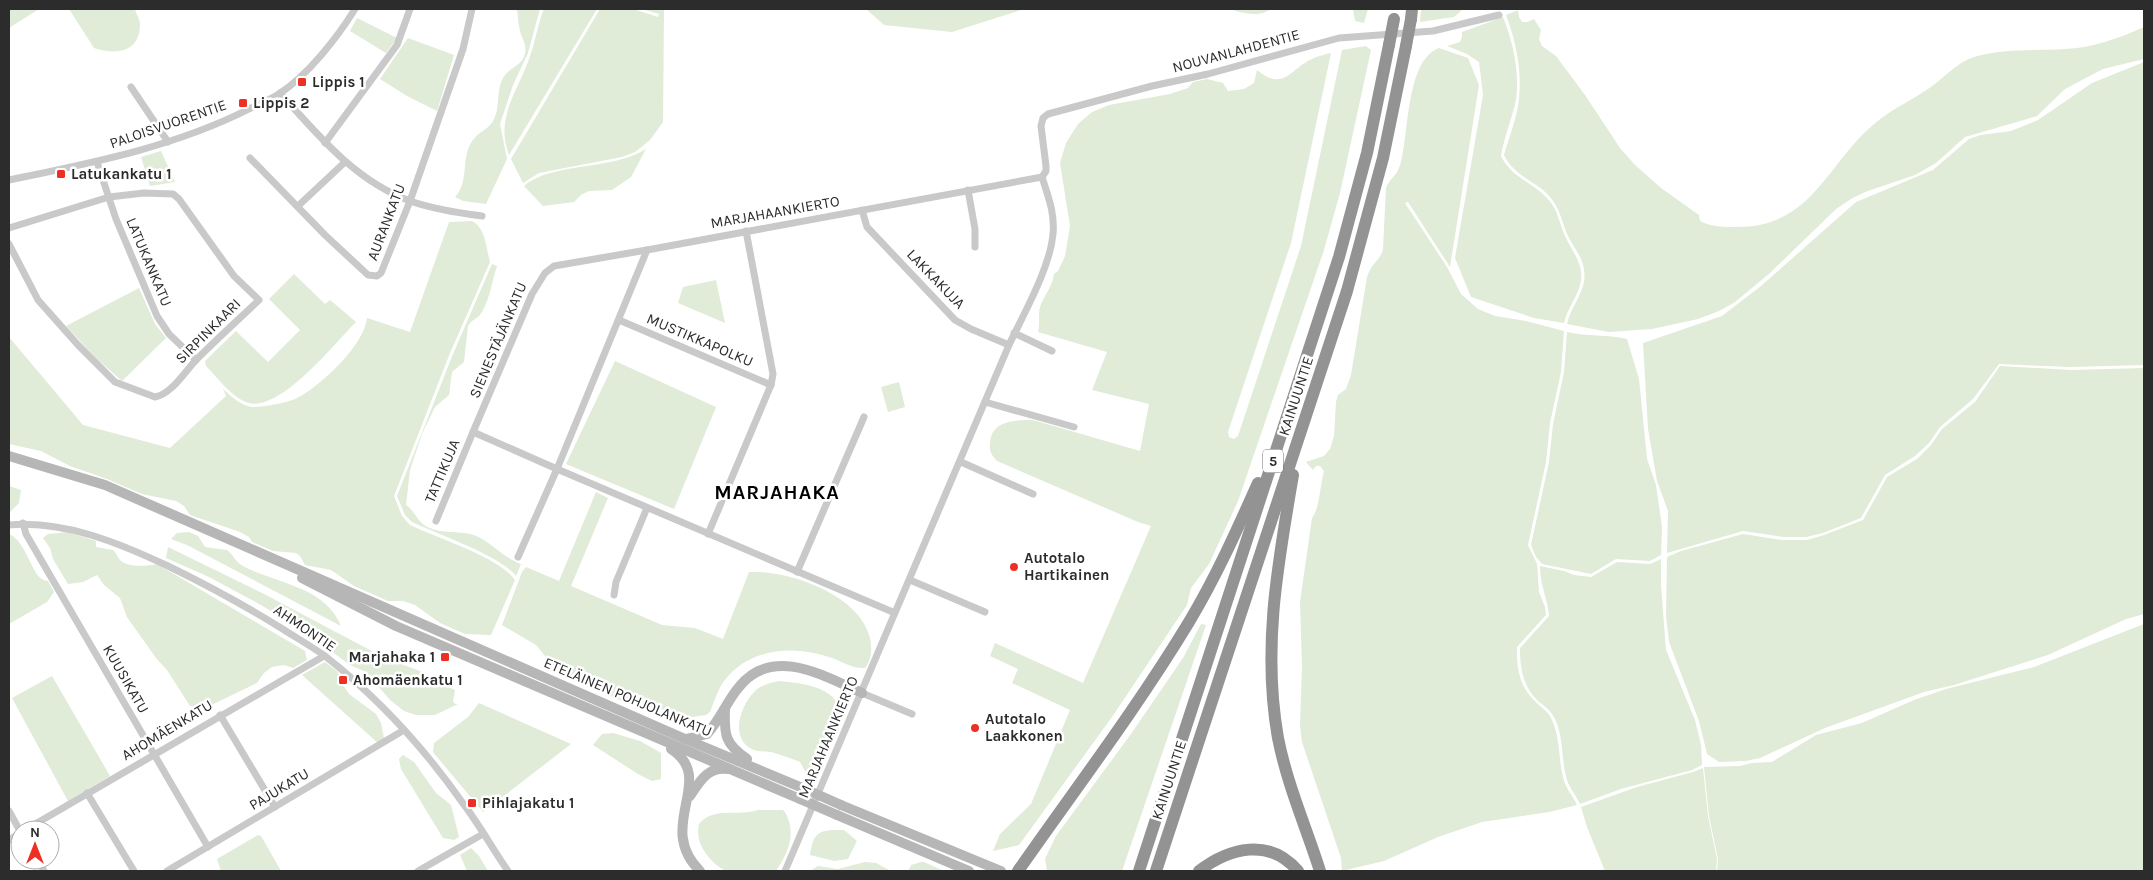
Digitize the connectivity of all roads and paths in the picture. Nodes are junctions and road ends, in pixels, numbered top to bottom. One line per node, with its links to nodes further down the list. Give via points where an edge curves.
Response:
1 (355, 9): 8 (street, PALOISVUORENTIE, via 325,51)
2 (410, 9): 10 (street, via 397,45)
3 (472, 9): 18 (street, AURANKATU, via 463,49)
4 (1395, 14): 36 (highway, KAINUUNTIE / 5, bridge, via 1367,153 1339,257)
5 (1412, 14): 39 (highway, KAINUUNTIE / 5, bridge, via 1366,225)
6 (1499, 15): 14 (street, NOUVANLAHDENTIE, via 1432,31 1339,38 1048,114 1041,126 1046,166)
7 (131, 87): 9 (street)
8 (280, 93): 9 (street, PALOISVUORENTIE, via 218,125); 10 (street)
9 (168, 142): 12 (street, PALOISVUORENTIE)
10 (325, 143): 13 (street)
11 (250, 158): 19 (street, AURANKATU)
12 (97, 162): 15 (street, PALOISVUORENTIE); 17 (street, LATUKANKATU)
13 (345, 162): 18 (street, via 391,192); 19 (street)
14 (1042, 177): 16 (street, MARJAHAANKIERTO); 29 (street, MARJAHAANKIERTO, via 1052,211 1052,243)
15 (9, 180)
16 (968, 190): 20 (street, MARJAHAANKIERTO); 25 (street)
17 (109, 197): 22 (street, SIRPINKAARI); 32 (street, LATUKANKATU, via 157,316 169,334); 32 (street, SIRPINKAARI, via 173,194 234,276 258,300)
18 (410, 200): 19 (street, AURANKATU, via 381,272 372,277); 21 (street)
19 (298, 206)
20 (862, 210): 23 (street, MARJAHAANKIERTO); 30 (street, LAKKAKUJA, via 867,227 955,320)
21 (482, 216)
22 (9, 228)
23 (746, 232): 26 (street, MARJAHAANKIERTO); 33 (street, via 773,374)
24 (9, 244): 27 (street, SIRPINKAARI)
25 (975, 247)
26 (647, 250): 28 (street); 38 (street, SIENESTÄJÄNKATU, via 554,266 544,273)
27 (12, 261): 32 (street, SIRPINKAARI, via 45,310 115,382 148,395 160,396)
28 (619, 320): 33 (street, MUSTIKKAPOLKU); 42 (street)
29 (1014, 333): 30 (street, MARJAHAANKIERTO); 31 (street)
30 (1009, 345): 34 (street, MARJAHAANKIERTO)
31 (1052, 351)
32 (196, 360)
33 (771, 385): 48 (street)
34 (986, 402): 37 (street); 41 (street, MARJAHAANKIERTO)
35 (864, 417): 51 (street)
36 (1286, 422): 81 (highway, via 1226,553 1189,621); 82 (highway, KAINUUNTIE / 5)
37 (1074, 427)
38 (473, 432): 42 (street); 45 (street, TATTIKUJA)
39 (1301, 433): 83 (highway, KAINUUNTIE / 5); 86 (highway, via 1273,596 1272,690 1284,764)
40 (9, 456): 49 (main road, ETELÄINEN POHJOLANKATU, via 104,485)
41 (961, 462): 43 (street); 52 (street, MARJAHAANKIERTO)
42 (557, 469): 44 (street); 50 (street)
43 (1033, 494)
44 (648, 508): 48 (street); 53 (street, via 616,582)
45 (436, 521)
46 (23, 523): 47 (street, AHMONTIE); 56 (street, AHMONTIE, via 91,535 151,558 204,583); 64 (street, KUUSIKATU, via 25,533)
47 (9, 525)
48 (708, 534): 51 (street)
49 (244, 546): 62 (main road, ETELÄINEN POHJOLANKATU, via 396,626); 63 (main road, ETELÄINEN POHJOLANKATU)
50 (518, 557)
51 (797, 572): 55 (street)
52 (910, 580): 54 (street); 55 (street, MARJAHAANKIERTO)
53 (614, 595)
54 (985, 612)
55 (895, 613): 57 (street, MARJAHAANKIERTO)
56 (324, 656): 60 (street, AHOMÄENKATU); 61 (street, AHMONTIE)
57 (862, 693): 58 (main road, via 796,666 780,666 764,669 743,682); 59 (street); 78 (street, MARJAHAANKIERTO)
58 (725, 709): 63 (main road, via 707,734); 66 (main road, via 727,741 736,752)
59 (912, 714)
60 (220, 715): 64 (street, AHOMÄENKATU); 69 (street)
61 (404, 730): 69 (street, PAJUKATU); 71 (street, AHMONTIE, via 461,800)
62 (646, 733): 65 (main road, ETELÄINEN POHJOLANKATU); 68 (main road, via 680,755 688,766 691,778)
63 (685, 739): 66 (main road, ETELÄINEN POHJOLANKATU)
64 (154, 754): 67 (street, AHOMÄENKATU); 72 (street, KUUSIKATU)
65 (733, 770): 68 (main road, via 721,768 703,776); 79 (main road, ETELÄINEN POHJOLANKATU, bridge)
66 (765, 771): 80 (main road, ETELÄINEN POHJOLANKATU, bridge)
67 (87, 793): 70 (street, AHOMÄENKATU); 73 (street)
68 (687, 801): 77 (main road, via 682,823 683,840 689,857)
69 (275, 808): 72 (street, PAJUKATU)
70 (42, 820)
71 (483, 834): 75 (street); 76 (street, AHMONTIE)
72 (208, 847): 74 (street, PAJUKATU)
73 (134, 871)
74 (167, 871)
75 (418, 871)
76 (508, 871)
77 (700, 871)
78 (785, 871)
79 (969, 871)
80 (1001, 871)
81 (1018, 871)
82 (1139, 871)
83 (1156, 871)
84 (1198, 871): 85 (highway, via 1229,853 1246,849 1273,854)
85 (1298, 871)
86 (1320, 871)

